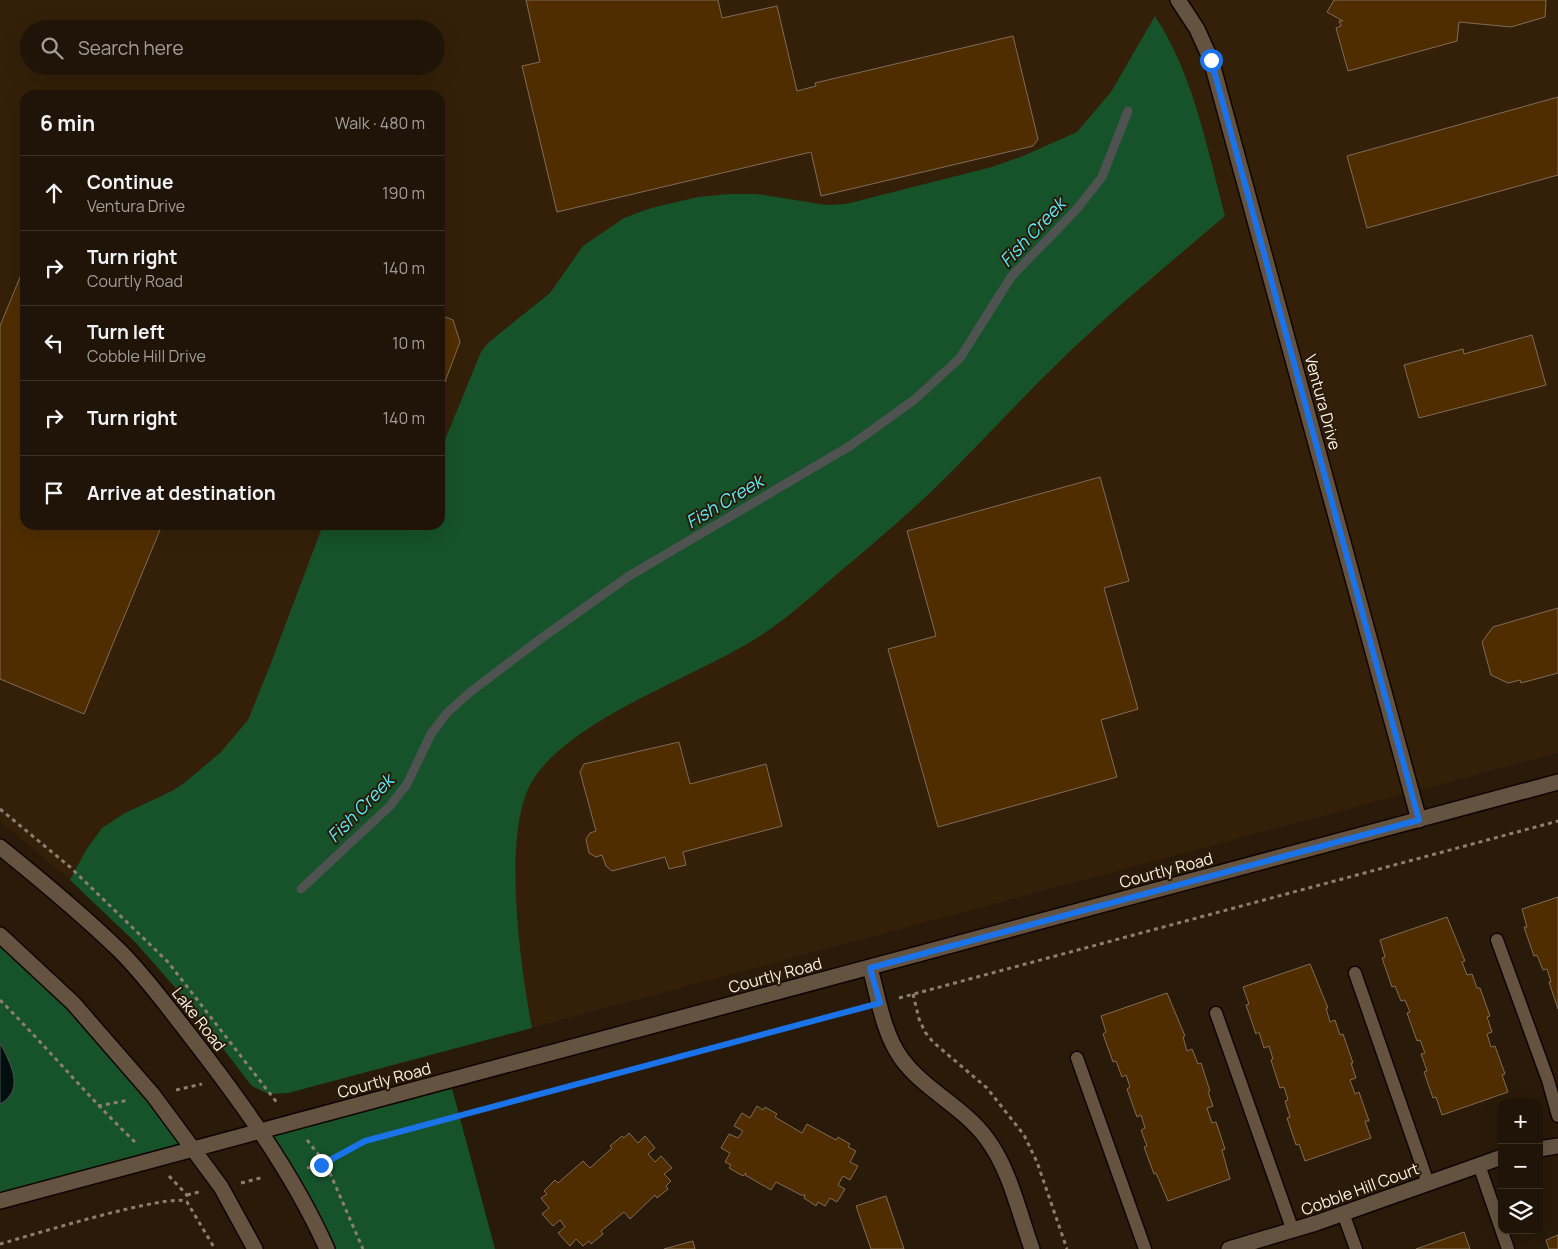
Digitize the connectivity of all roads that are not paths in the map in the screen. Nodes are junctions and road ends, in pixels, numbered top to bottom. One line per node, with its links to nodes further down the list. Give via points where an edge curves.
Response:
1 (1178, 0): 3 (street, Ventura Drive, via 1197,29 1211,60)
2 (1558, 782): 3 (street, Courtly Road)
3 (1419, 820): 7 (street, Courtly Road)
4 (0, 847): 12 (street, Lake Road, via 59,894 121,952 210,1061)
5 (0, 935): 15 (street, via 94,1025 153,1095)
6 (1497, 940): 11 (lane)
7 (870, 968): 12 (street, Courtly Road); 24 (street, via 890,1036 900,1058 965,1115 987,1139 1004,1169)
8 (1355, 973): 18 (lane)
9 (1216, 1013): 21 (lane)
10 (1077, 1058): 25 (lane)
11 (1558, 1116)
12 (259, 1132): 15 (street, Courtly Road); 23 (street, Lake Road)
13 (1558, 1146): 14 (street)
14 (1543, 1148)
15 (193, 1150): 19 (street, Courtly Road); 22 (street, via 221,1187)
16 (1498, 1158): 17 (street, Cobble Hill Court)
17 (1479, 1165): 18 (street, Cobble Hill Court); 28 (lane)
18 (1428, 1183): 20 (street, Cobble Hill Court)
19 (0, 1200)
20 (1343, 1213): 21 (street, Cobble Hill Court); 27 (lane)
21 (1294, 1231): 26 (street, Cobble Hill Court)
22 (256, 1249)
23 (327, 1249)
24 (1032, 1249)
25 (1145, 1249)
26 (1229, 1249)
27 (1356, 1249)
28 (1508, 1249)

